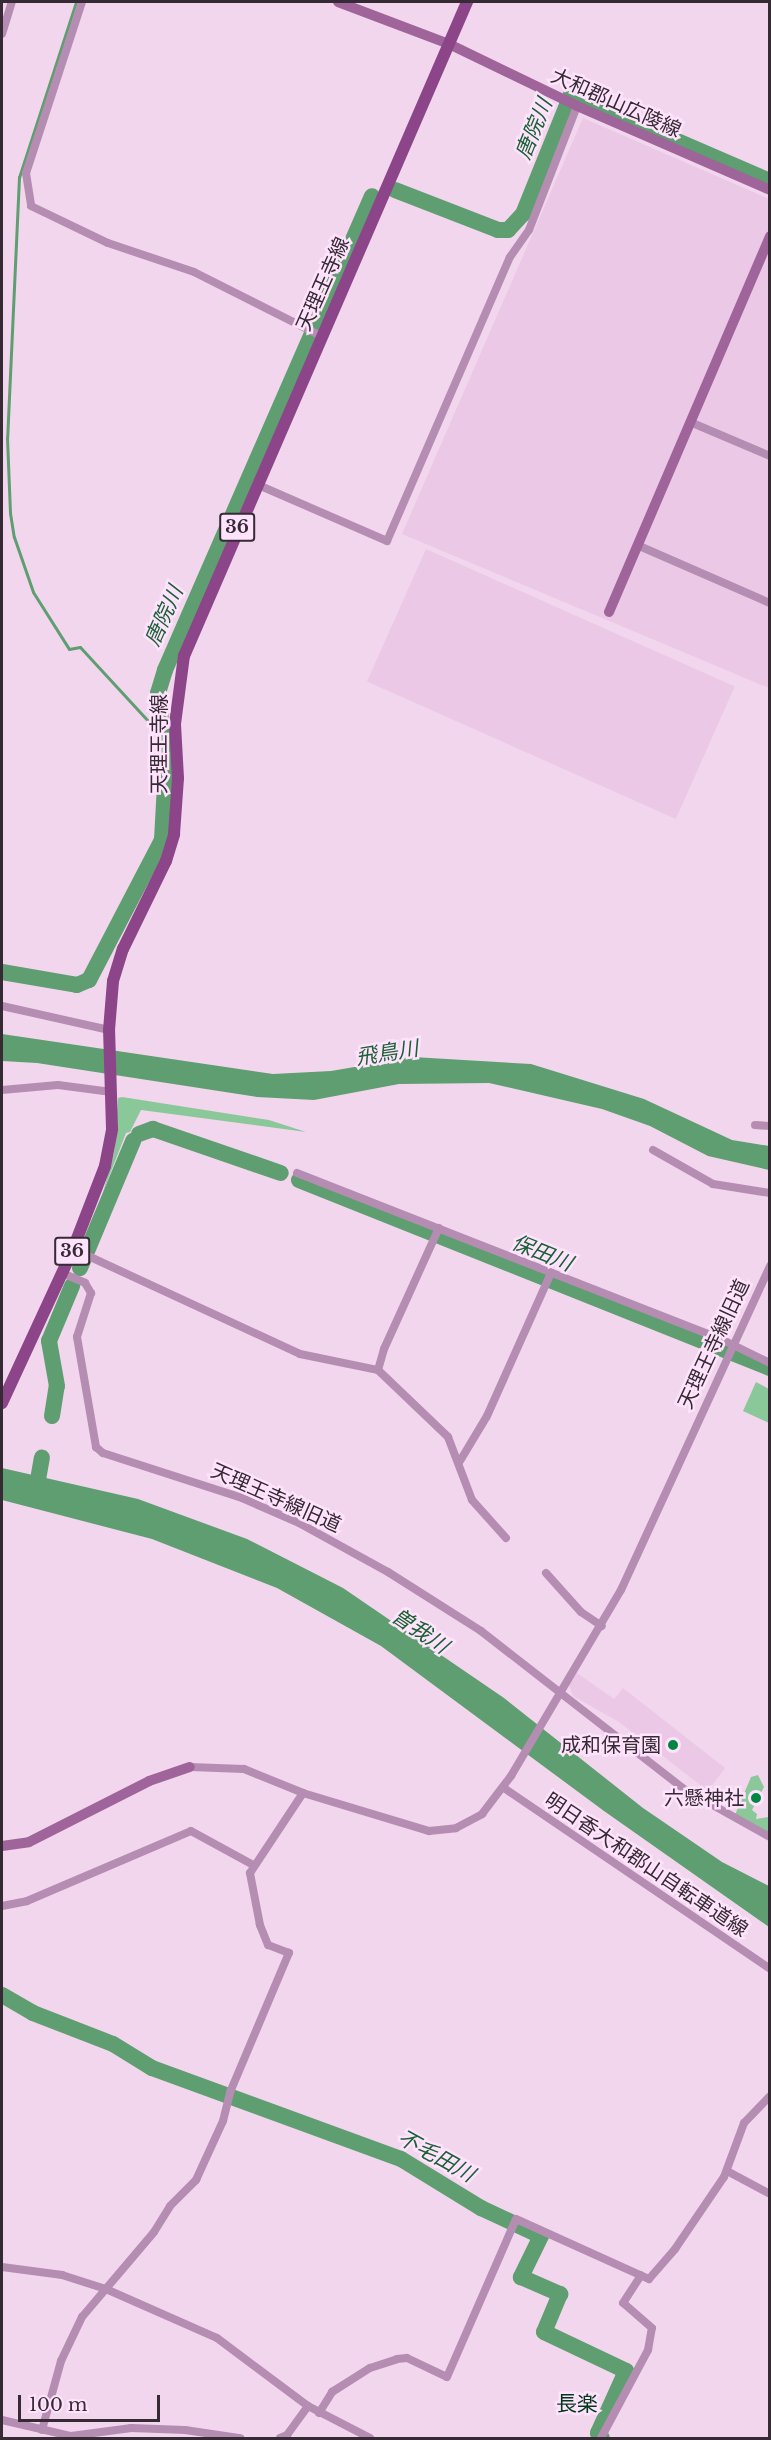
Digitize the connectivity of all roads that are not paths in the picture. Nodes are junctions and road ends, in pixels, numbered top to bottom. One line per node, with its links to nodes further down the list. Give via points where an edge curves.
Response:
1 (12, 2): 5 (street)
2 (82, 2): 10 (street, via 26,173 31,206 108,243 194,272)
3 (338, 2): 6 (street, 大和郡山広陵線)
4 (467, 2): 6 (main road, 天理王寺線 / 36)
5 (2, 34)
6 (449, 44): 7 (street, 大和郡山広陵線); 10 (main road, 天理王寺線 / 36)
7 (577, 106): 8 (street, 大和郡山広陵線); 13 (street, via 529,230 510,257 387,542)
8 (770, 190)
9 (770, 236): 11 (street)
10 (321, 336): 13 (main road, 天理王寺線 / 36)
11 (690, 422): 12 (street); 14 (street)
12 (770, 456)
13 (256, 484): 18 (main road, 天理王寺線 / 36, via 184,656 175,724 178,778 174,834 160,876 116,969)
14 (637, 545): 15 (street); 16 (street)
15 (770, 603)
16 (609, 612)
17 (2, 1006): 18 (street)
18 (109, 1031): 20 (main road, 天理王寺線 / 36)
19 (2, 1090): 20 (street, via 58,1085)
20 (112, 1091): 27 (main road, 天理王寺線 / 36, via 105,1166)
21 (755, 1125): 22 (street)
22 (770, 1126)
23 (653, 1150): 25 (street, via 713,1184)
24 (297, 1173): 26 (street)
25 (770, 1193)
26 (439, 1228): 30 (street); 33 (street)
27 (73, 1249): 29 (main road, 天理王寺線 / 36); 33 (street, via 300,1354)
28 (770, 1266): 31 (street, 天理王寺線旧道)
29 (62, 1273): 34 (main road, 天理王寺線 / 36); 39 (street, 天理王寺線旧道, via 85,1283 91,1293 76,1337 96,1447 103,1453 242,1498 299,1523 475,1627)
30 (551, 1273): 31 (street); 35 (street, via 487,1416)
31 (732, 1344): 32 (street); 38 (street, 天理王寺線旧道, via 633,1566)
32 (770, 1363)
33 (378, 1370): 35 (street, via 432,1418 448,1437)
34 (2, 1403)
35 (460, 1461): 36 (street, via 472,1500)
36 (506, 1538)
37 (546, 1573): 38 (street, via 581,1612)
38 (602, 1626): 39 (street, 天理王寺線旧道)
39 (561, 1693): 41 (street, 天理王寺線旧道); 43 (street, via 684,1789)
40 (190, 1767): 42 (street, 天理王寺線旧道, via 244,1769); 44 (street, 天理王寺線旧道, via 149,1781 29,1842)
41 (504, 1788): 42 (street, 天理王寺線旧道, via 490,1807 473,1820 437,1832); 47 (street, 明日香大和郡山自転車道線)
42 (303, 1793): 45 (street)
43 (770, 1837)
44 (2, 1846)
45 (253, 1865): 46 (street, via 191,1831 27,1901); 53 (street, via 251,1884 268,1945 289,1953 196,2180 170,2206 154,2232)
46 (2, 1906)
47 (770, 1969)
48 (770, 2096): 49 (street, via 744,2123)
49 (727, 2171): 50 (street); 52 (street, via 675,2249 650,2278)
50 (770, 2194)
51 (2, 2267): 53 (street, via 62,2275)
52 (641, 2275): 55 (street, via 516,2219 447,2377 408,2358 397,2359 370,2368 332,2392); 60 (street, via 623,2303 652,2328 648,2350)
53 (106, 2289): 54 (street, via 217,2338); 57 (street, via 82,2317 74,2334 52,2390)
54 (308, 2406): 55 (street); 62 (street)
55 (319, 2413): 58 (street)
56 (2, 2420): 57 (street)
57 (42, 2430): 59 (street, via 71,2436 130,2428)
58 (354, 2435): 63 (street)
59 (219, 2437): 61 (street)
60 (602, 2437)
61 (240, 2439)
62 (280, 2439)
63 (370, 2439)

